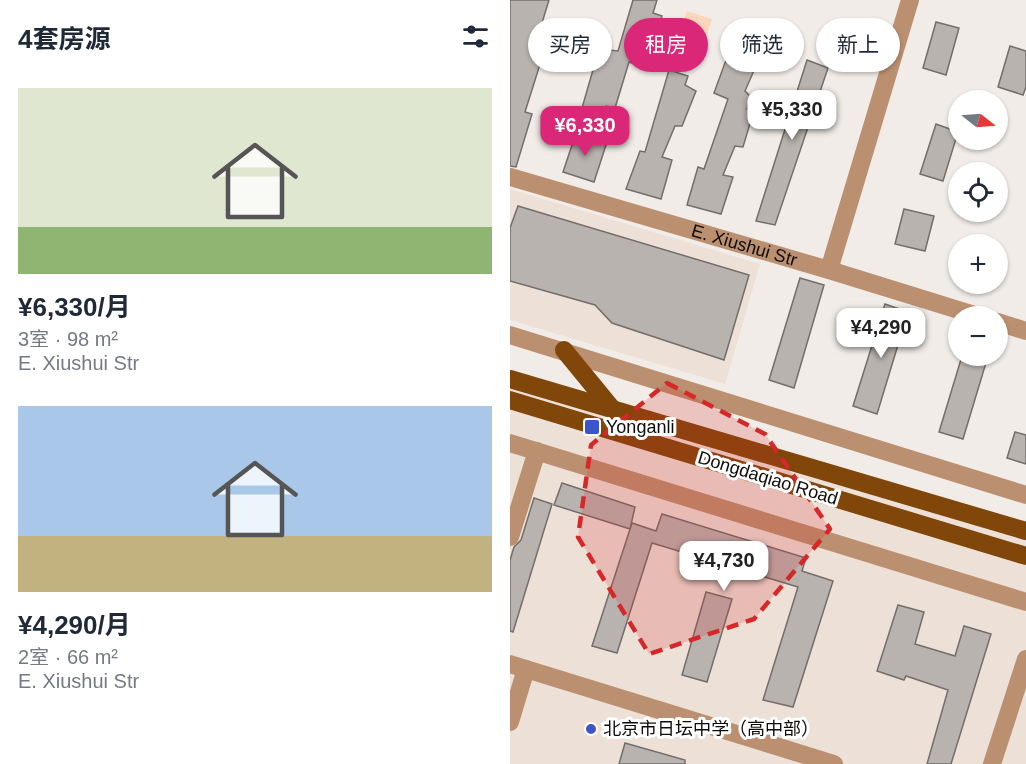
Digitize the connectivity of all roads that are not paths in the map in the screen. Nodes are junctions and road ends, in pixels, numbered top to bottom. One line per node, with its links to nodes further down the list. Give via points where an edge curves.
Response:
1 (910, 0): 3 (street)
2 (510, 177): 3 (street, E. Xiushui Str)
3 (829, 270): 4 (street, E. Xiushui Str)
4 (948, 307)
5 (1008, 325): 6 (street)
6 (1026, 331)
7 (510, 335): 8 (street)
8 (564, 350): 11 (main road); 14 (street)
9 (510, 379): 11 (main road, Dongdaqiao Road)
10 (510, 400): 17 (main road, Dongdaqiao Road)
11 (614, 411): 15 (main road, Dongdaqiao Road)
12 (510, 443): 13 (street)
13 (537, 451): 16 (street); 18 (street)
14 (1026, 495)
15 (1026, 531)
16 (510, 537)
17 (1026, 556)
18 (1026, 602)
19 (1026, 659): 23 (street)
20 (518, 667): 21 (street); 22 (street)
21 (510, 722)
22 (834, 764)
23 (992, 764)

